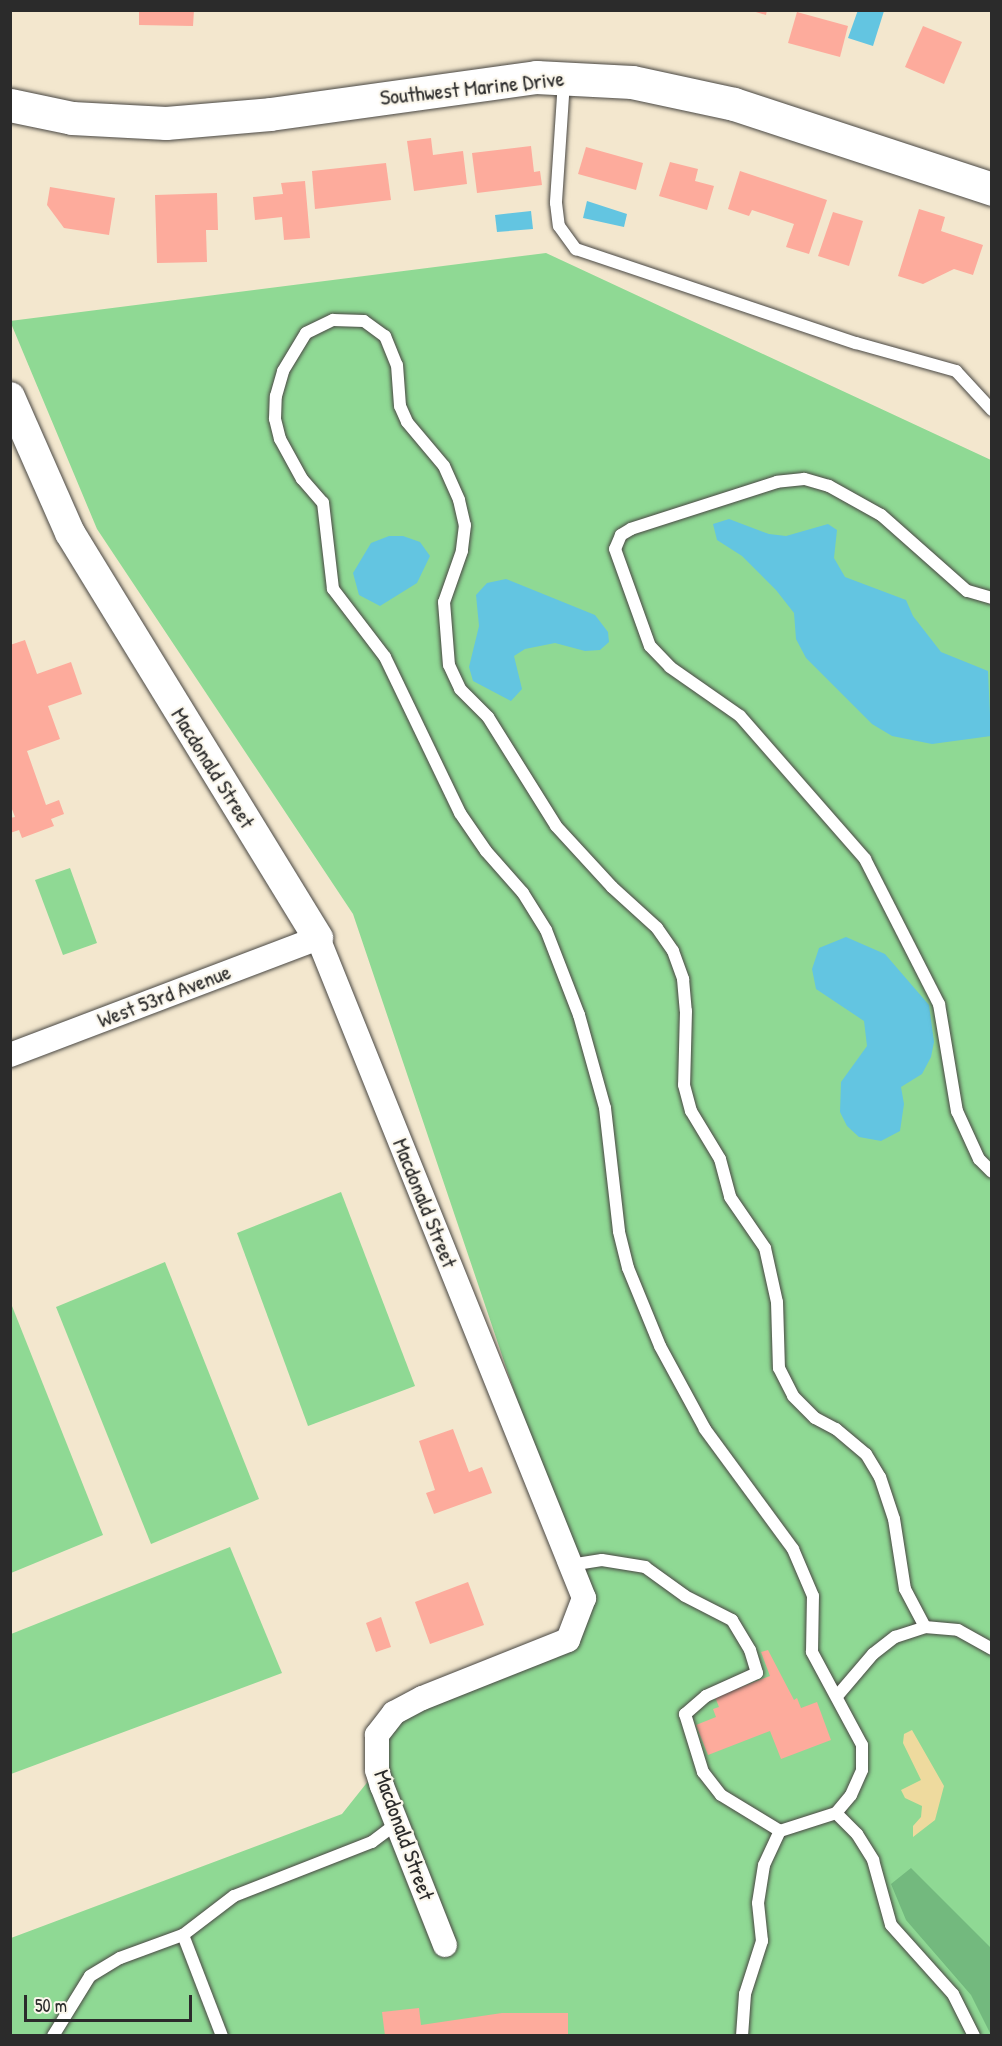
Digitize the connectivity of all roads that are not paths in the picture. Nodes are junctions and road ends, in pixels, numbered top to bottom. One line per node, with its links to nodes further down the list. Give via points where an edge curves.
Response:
1 (565, 77): 2 (main road, Southwest Marine Drive, via 472,84 270,114 166,123 72,118); 3 (main road, Southwest Marine Drive, via 633,82 734,104); 5 (lane, via 556,203 559,226 576,249 856,343 956,370)
2 (10, 105)
3 (992, 189)
4 (10, 397): 7 (street, Macdonald Street, via 70,533)
5 (992, 410)
6 (992, 598): 9 (lane, via 967,591 881,515 829,486 804,479 777,482 631,529 621,535 615,549 650,646 670,667 740,716 865,860 939,1004 957,1111 979,1159)
7 (318, 938): 8 (street, West 53rd Avenue); 10 (street, Macdonald Street)
8 (10, 1055)
9 (992, 1172)
10 (570, 1565): 15 (street, Macdonald Street, via 584,1598 568,1640 422,1698 394,1713 377,1735 377,1770); 16 (lane, via 602,1560 645,1567 686,1596 732,1620 750,1650 757,1674 706,1696 685,1714 703,1772 721,1795)
11 (925, 1627): 12 (lane, via 957,1630); 13 (lane, via 895,1637 873,1654); 13 (lane, via 905,1589 894,1519 880,1477 866,1454 815,1418 794,1396 779,1368 777,1302 765,1248 730,1197 720,1159 691,1111 684,1084 686,1011 683,979 673,951 657,928 612,887 556,826 488,717 459,689 449,665 444,602 462,551 465,525 459,500 444,466 407,422 400,406 396,365 385,336 364,321 333,320 306,333 283,371 275,419 288,457 323,503 333,589 385,657 460,813 486,851 523,893 546,930 579,1015 605,1108 619,1231 628,1268 660,1346 705,1429 793,1549 813,1596 812,1652 819,1671)
12 (992, 1649)
13 (838, 1695): 14 (lane, via 862,1745 862,1770)
14 (836, 1813): 16 (lane); 22 (lane, via 857,1834 873,1860 891,1924 953,1994)
15 (397, 1822): 17 (lane, via 372,1842 234,1896); 18 (street, Macdonald Street)
16 (780, 1831): 21 (lane, via 764,1865 758,1903 762,1941 745,1994)
17 (183, 1935): 19 (lane, via 120,1958 90,1976); 20 (lane)
18 (445, 1945)
19 (52, 2036)
20 (222, 2036)
21 (742, 2036)
22 (974, 2036)

